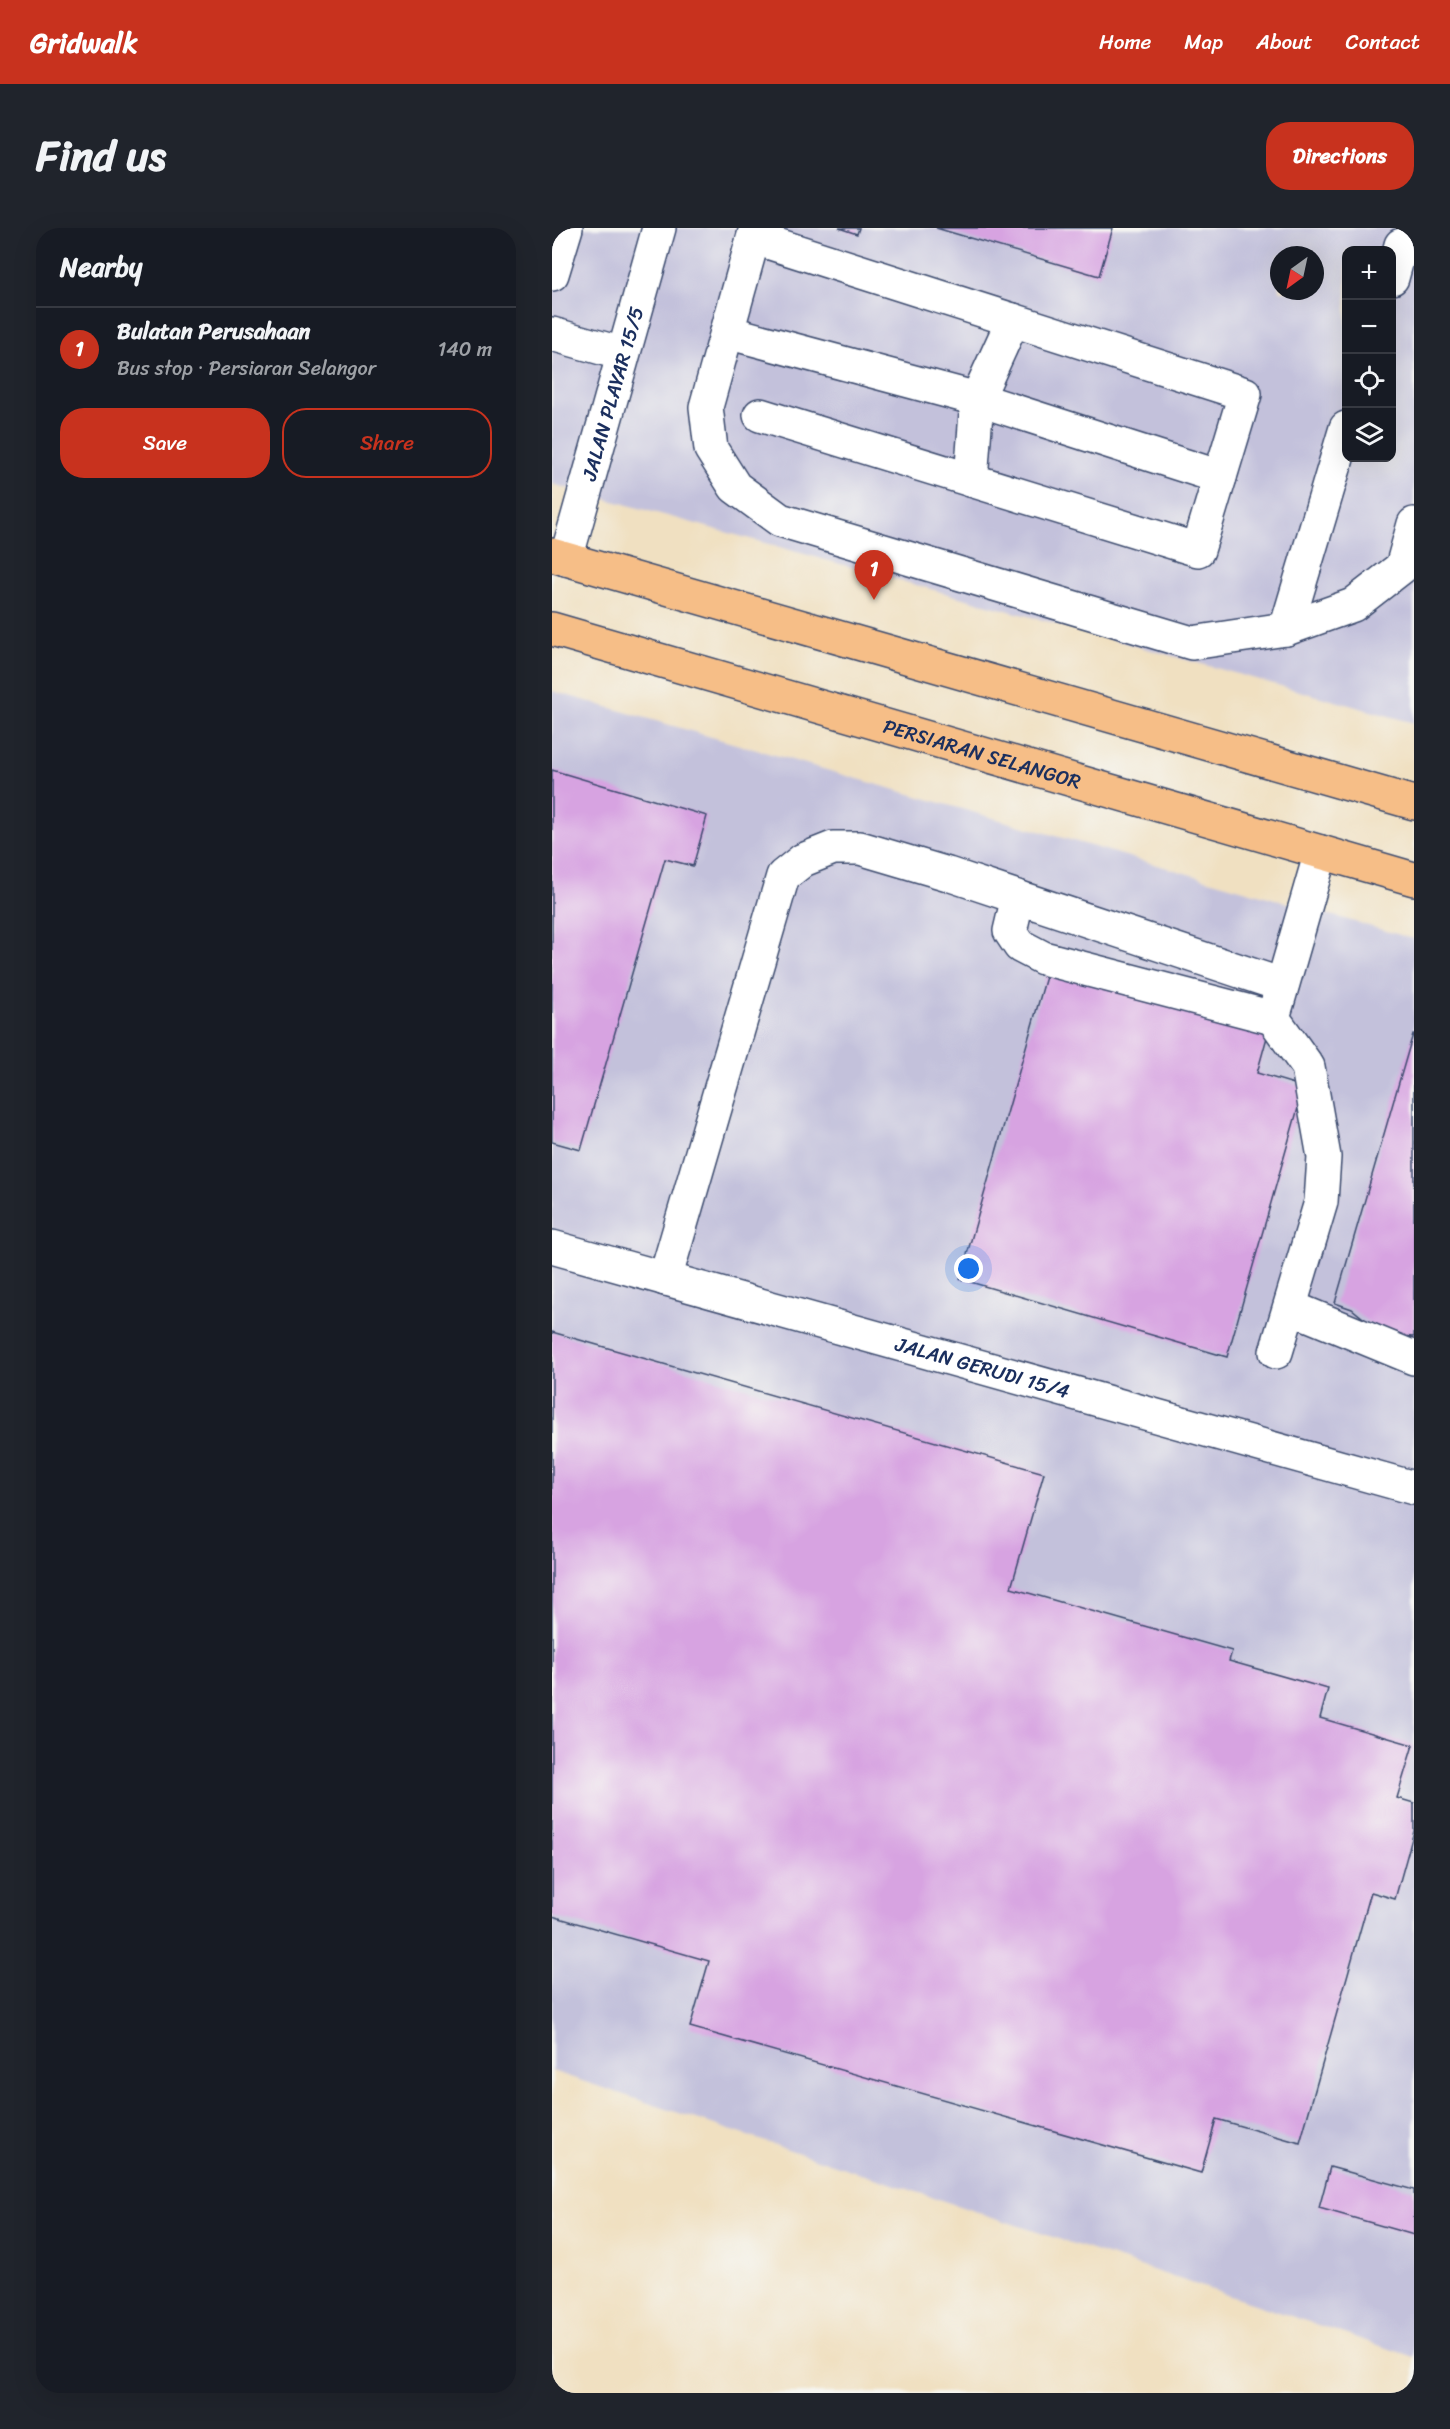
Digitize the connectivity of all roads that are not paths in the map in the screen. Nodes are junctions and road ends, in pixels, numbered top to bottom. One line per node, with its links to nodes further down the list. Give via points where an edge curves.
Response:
1 (566, 228): 6 (street)
2 (659, 228): 10 (street, JALAN PLAYAR 15/5)
3 (755, 233): 7 (street); 8 (street)
4 (1401, 245): 5 (street)
5 (1396, 263)
6 (552, 274)
7 (1013, 320): 11 (street); 14 (street, via 1245,394)
8 (727, 332): 11 (street); 19 (street, via 706,407 711,449 735,487 780,520 1192,643)
9 (552, 334): 10 (street)
10 (624, 354): 17 (street, JALAN PLAYAR 15/5)
11 (977, 399): 14 (street); 15 (street)
12 (760, 415): 15 (street)
13 (1342, 444): 19 (street)
14 (1220, 477): 15 (street, via 1198,550)
15 (971, 480)
16 (1414, 524): 19 (street, via 1402,567 1353,605)
17 (559, 557): 20 (main road)
18 (552, 629): 21 (main road, PERSIARAN SELANGOR)
19 (1286, 629)
20 (1414, 803)
21 (1321, 852): 22 (main road, PERSIARAN SELANGOR); 24 (street)
22 (1414, 879)
23 (1018, 897): 24 (street); 25 (street, via 1010,931 1020,946 1043,958); 27 (street, via 860,848 833,848 803,860 783,876)
24 (1282, 985): 25 (street)
25 (1273, 1018): 28 (street, via 1308,1067 1324,1157 1321,1202)
26 (552, 1247): 27 (street, JALAN GERUDI 15/4)
27 (665, 1279): 31 (street, JALAN GERUDI 15/4)
28 (1290, 1307): 29 (street); 30 (street)
29 (1276, 1352)
30 (1414, 1358)
31 (1414, 1488)

